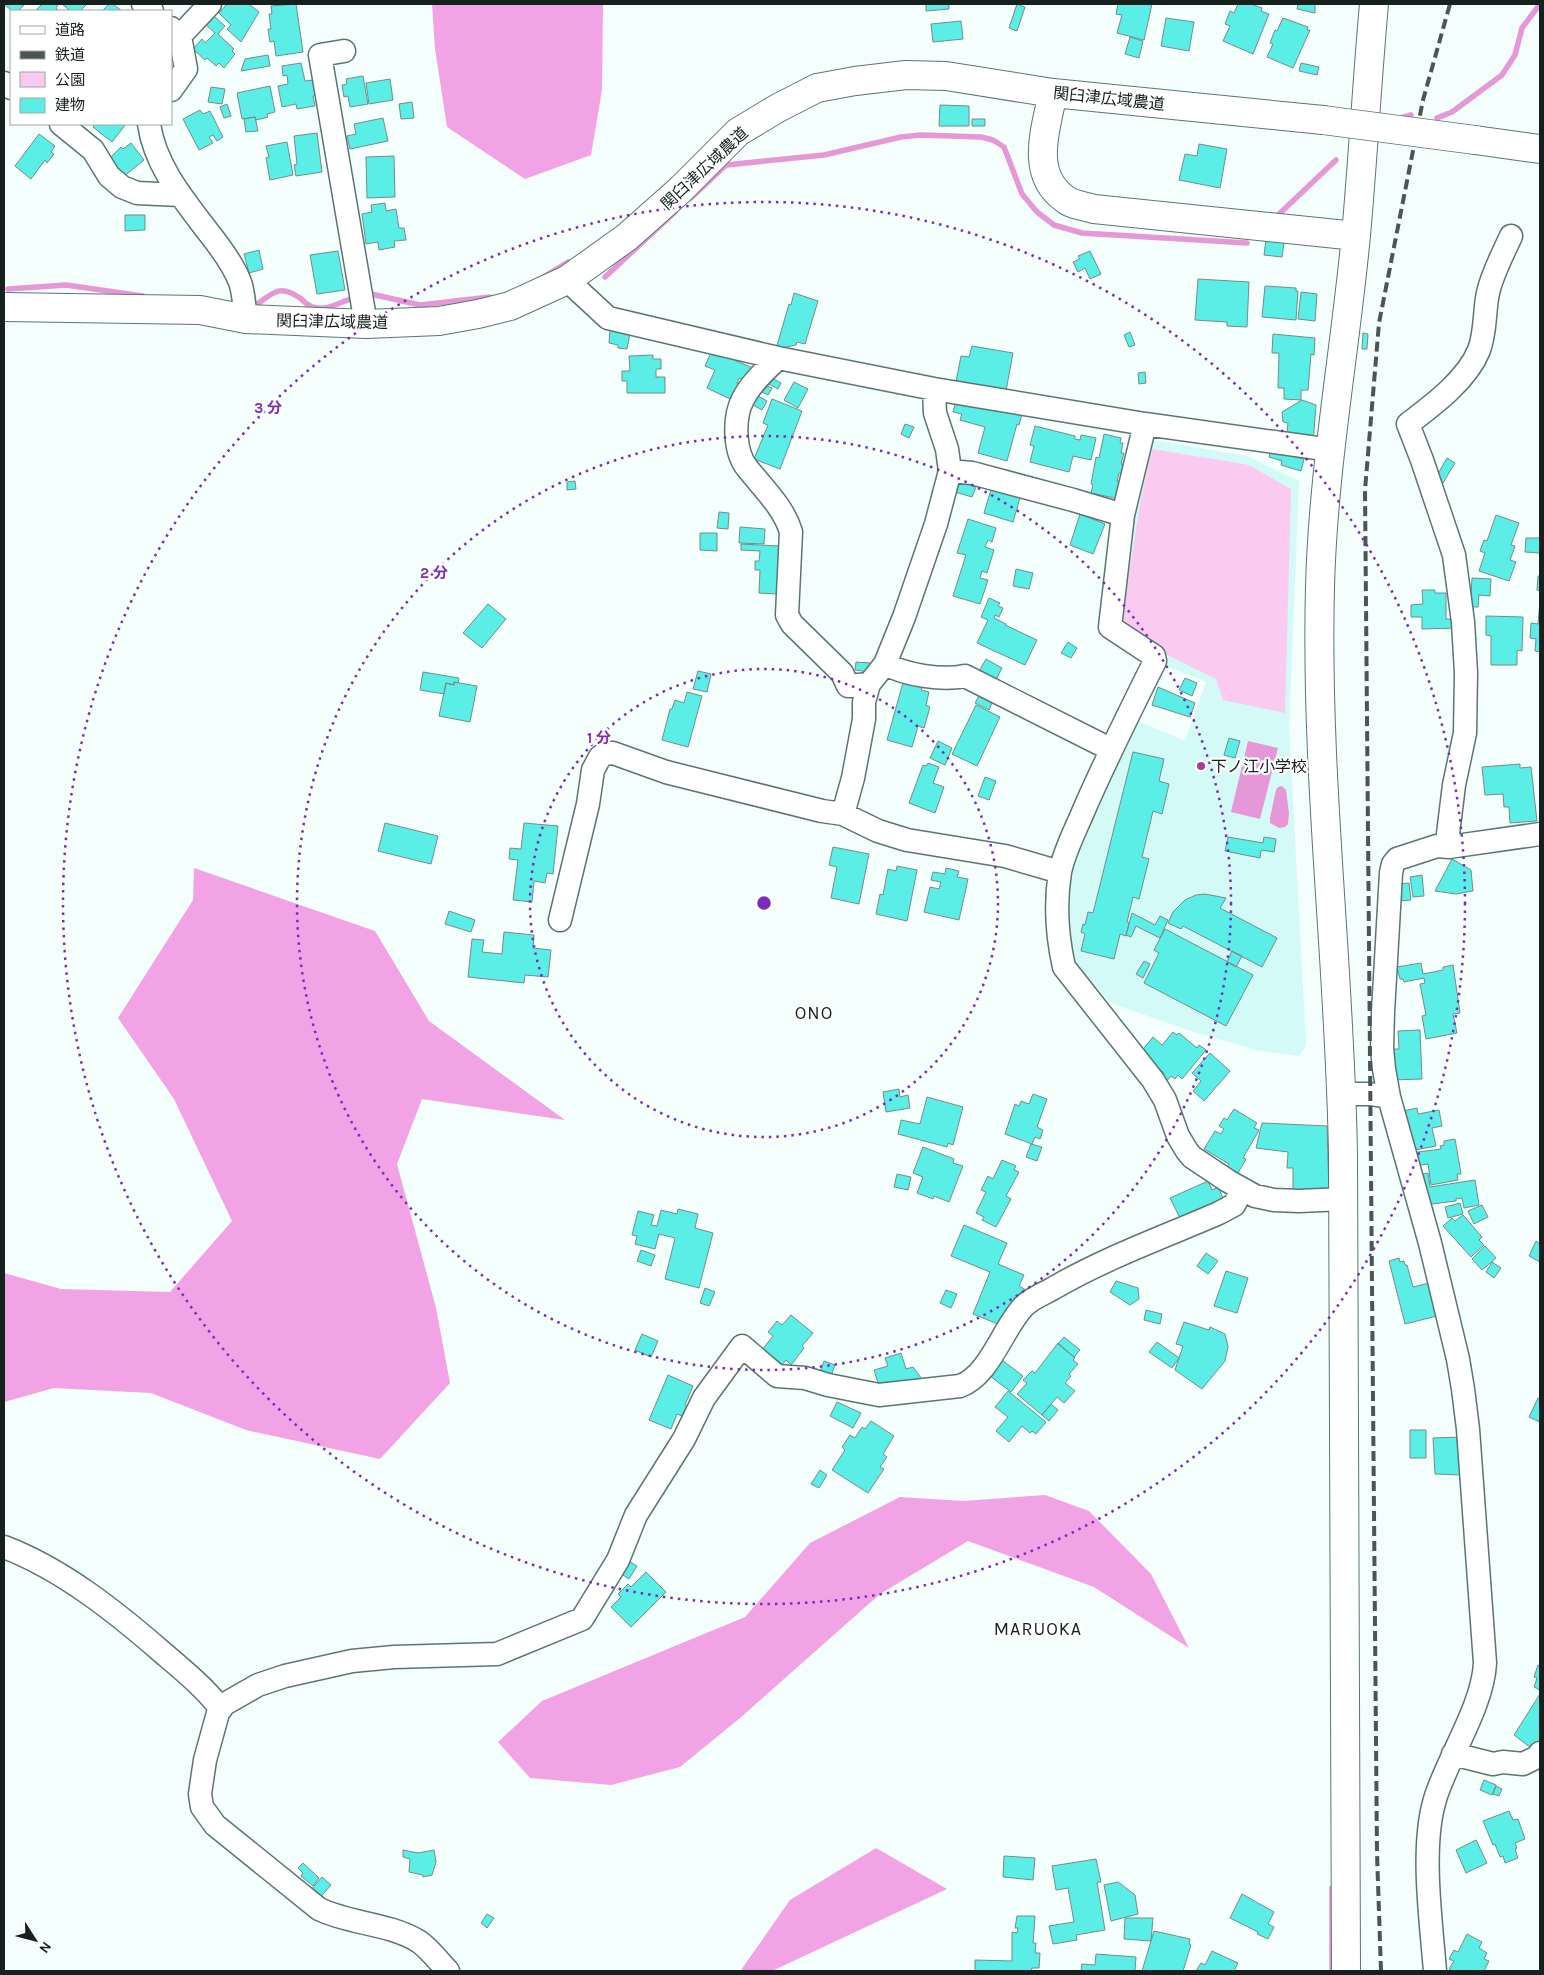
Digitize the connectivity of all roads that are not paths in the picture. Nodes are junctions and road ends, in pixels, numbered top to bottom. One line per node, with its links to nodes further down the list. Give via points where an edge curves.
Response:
1 (210, 4): 3 (street)
2 (1374, 4): 11 (street)
3 (176, 32): 5 (street, via 186,69)
4 (344, 51): 14 (street, via 320,55)
5 (172, 89)
6 (1053, 93): 9 (street, 関臼津広域農道, bridge, via 1323,120); 11 (street, via 1042,158 1050,184 1066,201 1094,209); 13 (street, 関臼津広域農道, via 946,76 906,75 816,88 738,132 627,237)
7 (62, 125): 10 (street, via 93,150 109,176 122,187 138,193)
8 (149, 125): 10 (street, via 152,142)
9 (1540, 149)
10 (180, 195): 16 (street, via 226,255 240,282)
11 (1356, 236): 20 (street)
12 (1511, 236): 28 (street, via 1488,291 1479,350 1452,387 1408,424 1454,555 1463,622 1465,732 1454,785)
13 (567, 280): 14 (street, 関臼津広域農道, via 510,306 439,321); 17 (street, via 608,318)
14 (363, 306): 16 (street, 関臼津広域農道)
15 (4, 307): 16 (street, 関臼津広域農道, via 200,310)
16 (246, 320)
17 (778, 358): 18 (street); 24 (street, via 742,400 736,434 740,455 792,532 787,615 792,624 842,672 848,686)
18 (934, 389): 19 (street); 21 (street, via 934,413 947,449)
19 (1145, 424): 20 (street); 22 (street)
20 (1331, 450): 31 (street, via 1320,585 1320,695)
21 (950, 471): 22 (street, via 972,472); 23 (street, via 933,533)
22 (1123, 515): 25 (street, via 1110,627 1154,656 1156,661)
23 (885, 664): 24 (street); 25 (street, via 900,672 953,679 965,676)
24 (869, 684): 26 (street)
25 (1110, 749): 29 (street)
26 (843, 814): 29 (street, via 907,840 1005,856); 30 (street, via 666,772 613,753 604,754 593,770)
27 (1540, 834): 28 (street)
28 (1449, 847): 32 (street, via 1423,850 1402,857 1393,864 1382,1048)
29 (1060, 872): 33 (street, via 1057,907 1064,967 1156,1085 1187,1151)
30 (560, 920)
31 (1342, 1094): 32 (street); 34 (street)
32 (1389, 1097): 38 (street, via 1430,1242 1458,1359 1468,1429 1484,1675 1481,1690)
33 (1242, 1190): 34 (street, via 1274,1200); 36 (street, via 1234,1205 1219,1213 1078,1273 1024,1305 1004,1331 982,1372 960,1386 867,1394 805,1378 777,1376 742,1346 704,1398 684,1439 636,1515 618,1560 582,1619 497,1654 352,1661 285,1676 258,1685)
34 (1344, 1199): 40 (street)
35 (4, 1548): 36 (street, via 31,1559 96,1597 178,1665)
36 (221, 1709): 39 (street, via 205,1760 200,1794 202,1807 215,1825 319,1909 410,1937 420,1942)
37 (1540, 1753): 38 (street, via 1523,1764 1493,1764)
38 (1453, 1754): 41 (street, via 1431,1817 1429,1902)
39 (448, 1971)
40 (1346, 1971)
41 (1435, 1971)

